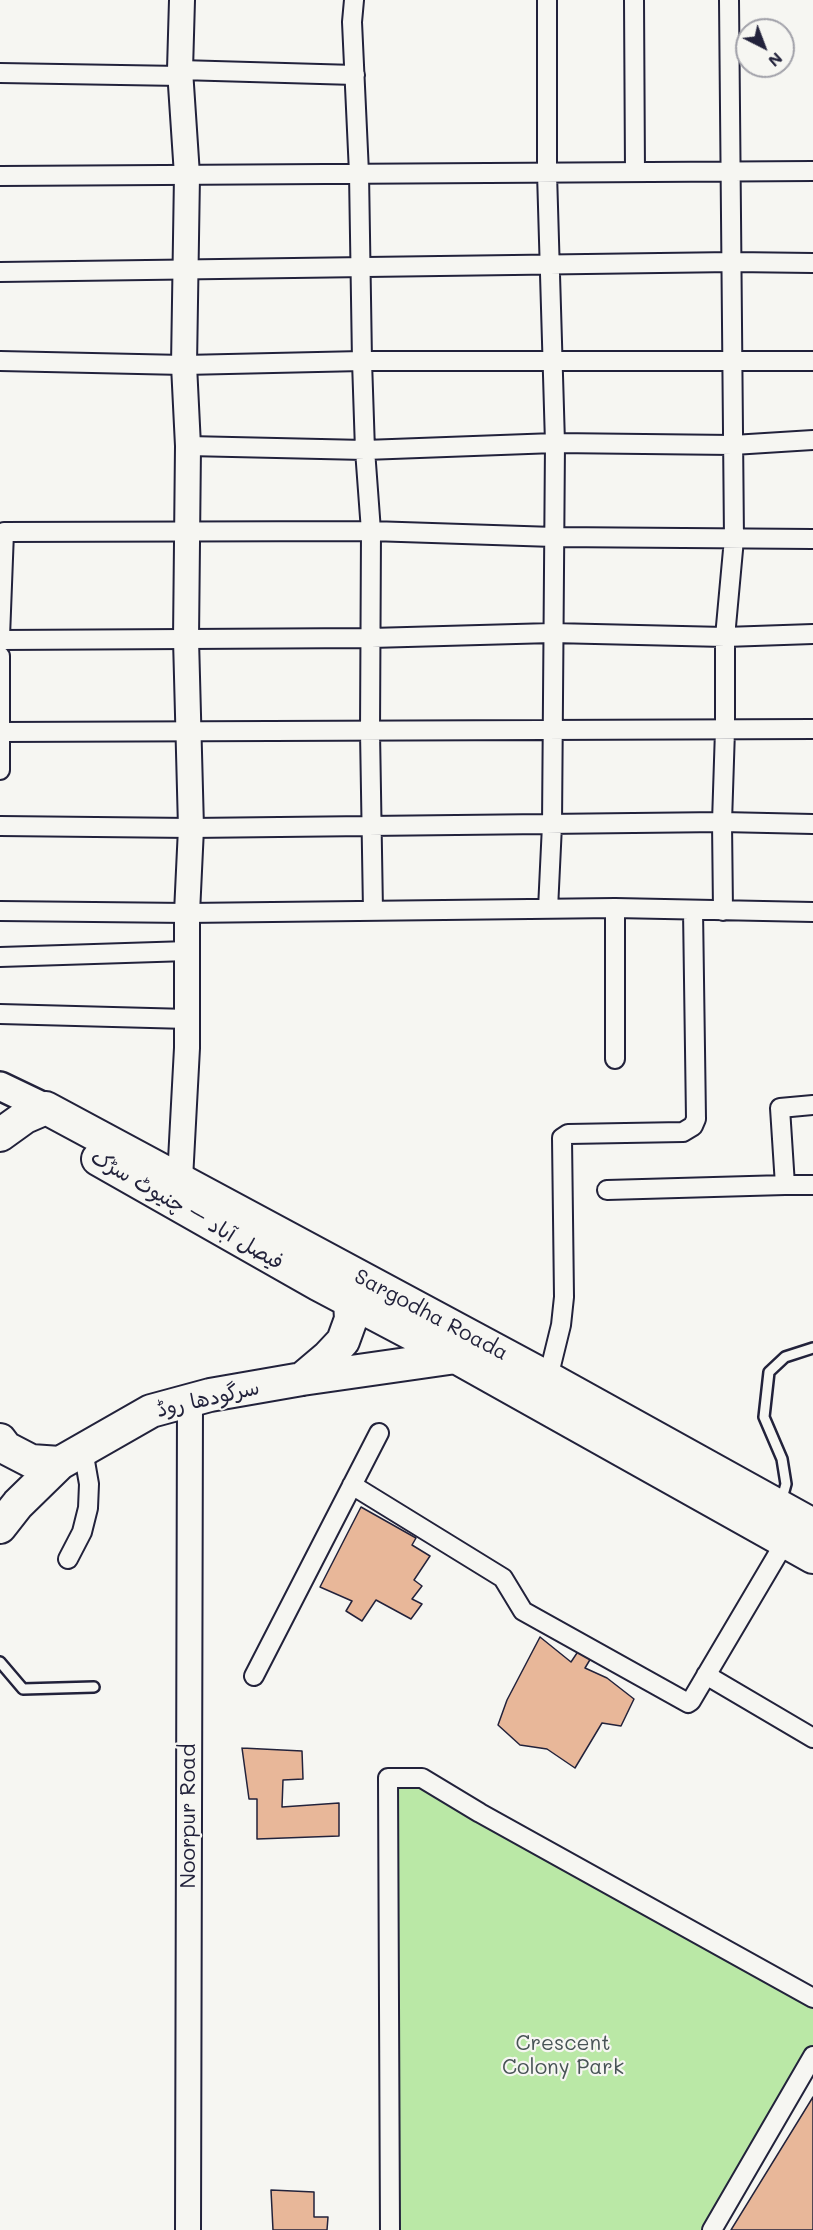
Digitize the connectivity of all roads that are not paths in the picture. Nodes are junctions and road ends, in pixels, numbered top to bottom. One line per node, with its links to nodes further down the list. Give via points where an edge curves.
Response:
1 (182, 0): 7 (street)
2 (354, 0): 8 (street)
3 (547, 0): 13 (street)
4 (634, 0): 11 (street)
5 (729, 0): 9 (street)
6 (0, 73): 7 (street)
7 (180, 73): 8 (street); 14 (street)
8 (355, 75): 12 (street)
9 (732, 171): 10 (street); 11 (street); 16 (street)
10 (813, 171)
11 (635, 172): 13 (street)
12 (359, 173): 13 (street); 14 (street); 19 (street)
13 (547, 173): 18 (street)
14 (187, 175): 15 (street); 20 (street)
15 (0, 176)
16 (733, 262): 17 (street); 18 (street); 24 (street)
17 (813, 263)
18 (550, 264): 19 (street); 26 (street)
19 (361, 268): 20 (street); 23 (street)
20 (186, 271): 21 (street); 27 (street)
21 (0, 272)
22 (0, 361): 27 (street)
23 (362, 361): 26 (street); 27 (street); 32 (street)
24 (732, 361): 25 (street); 26 (street); 30 (street)
25 (813, 361)
26 (553, 362): 29 (street)
27 (184, 365): 31 (street)
28 (813, 440): 30 (street)
29 (555, 443): 30 (street); 32 (street); 35 (street)
30 (733, 445): 36 (street)
31 (188, 446): 32 (street); 34 (street)
32 (365, 450): 33 (street)
33 (371, 531): 34 (street); 35 (street); 41 (street)
34 (188, 533): 42 (street, via 4,532); 43 (street)
35 (554, 537): 36 (street); 38 (street)
36 (734, 539): 37 (street); 40 (street)
37 (813, 539)
38 (552, 633): 40 (street); 41 (street); 47 (street)
39 (813, 634): 40 (street)
40 (725, 637): 48 (street)
41 (371, 638): 43 (street); 50 (street)
42 (0, 639): 43 (street)
43 (186, 639): 46 (street)
44 (0, 656): 49 (street)
45 (813, 729): 48 (street)
46 (188, 730): 49 (street); 50 (street); 57 (street)
47 (553, 730): 48 (street); 50 (street); 55 (street)
48 (725, 730): 52 (street)
49 (0, 732): 51 (street)
50 (370, 732): 54 (street)
51 (0, 771)
52 (722, 822): 53 (street); 55 (street); 63 (street)
53 (813, 824)
54 (372, 825): 55 (street); 57 (street); 62 (street)
55 (552, 825): 59 (street)
56 (0, 826): 57 (street)
57 (191, 828): 65 (street)
58 (615, 908): 59 (street); 60 (street); 70 (street)
59 (548, 909): 62 (street)
60 (693, 910): 63 (street); 82 (street, via 696,1119 683,1132 568,1134 562,1138 564,1297)
61 (0, 911): 65 (street)
62 (373, 911): 65 (street)
63 (723, 911): 64 (street)
64 (813, 912)
65 (187, 913): 66 (street)
66 (188, 951): 67 (street); 69 (street)
67 (0, 957)
68 (0, 1014): 69 (street)
69 (188, 1019): 74 (street)
70 (615, 1059)
71 (0, 1086): 73 (main road)
72 (813, 1105): 75 (street, via 780,1108)
73 (18, 1116): 74 (highway, Sargodha Roada); 79 (highway, فیصل آباد – چنیوٹ سڑک)
74 (180, 1179): 78 (highway, Sargodha Roada)
75 (785, 1185): 76 (street); 77 (street)
76 (813, 1185)
77 (607, 1190)
78 (339, 1265): 79 (highway); 82 (highway, Sargodha Roada)
79 (350, 1301): 81 (highway, Sargodha Roada); 83 (highway, via 351,1319 343,1341)
80 (813, 1348): 89 (lane, via 785,1357 769,1372 764,1417 782,1459 786,1484)
81 (456, 1357): 83 (highway, سرگودھا روڈ); 91 (highway, Sargodha Roada)
82 (548, 1378): 89 (highway, Sargodha Roada)
83 (302, 1379): 84 (highway, سرگودھا روڈ)
84 (190, 1402): 87 (highway, سرگودھا روڈ, via 151,1411); 100 (street, Noorpur Road)
85 (379, 1433): 88 (street)
86 (0, 1440): 87 (highway, via 6,1448 31,1461)
87 (71, 1457): 90 (highway, سرگودھا روڈ, via 18,1504); 92 (street, via 89,1484 82,1532)
88 (352, 1485): 94 (street, via 502,1578 523,1611 683,1701 691,1701); 95 (street)
89 (780, 1507): 91 (highway, Sargodha Roada)
90 (0, 1527)
91 (806, 1544): 94 (street)
92 (68, 1559)
93 (0, 1662): 96 (lane, via 23,1689)
94 (706, 1675): 97 (street)
95 (254, 1676)
96 (94, 1687)
97 (813, 1738)
98 (813, 1998): 101 (street, via 422,1778 388,1778)
99 (813, 2056): 102 (street)
100 (188, 2230)
101 (390, 2230)
102 (712, 2230)

